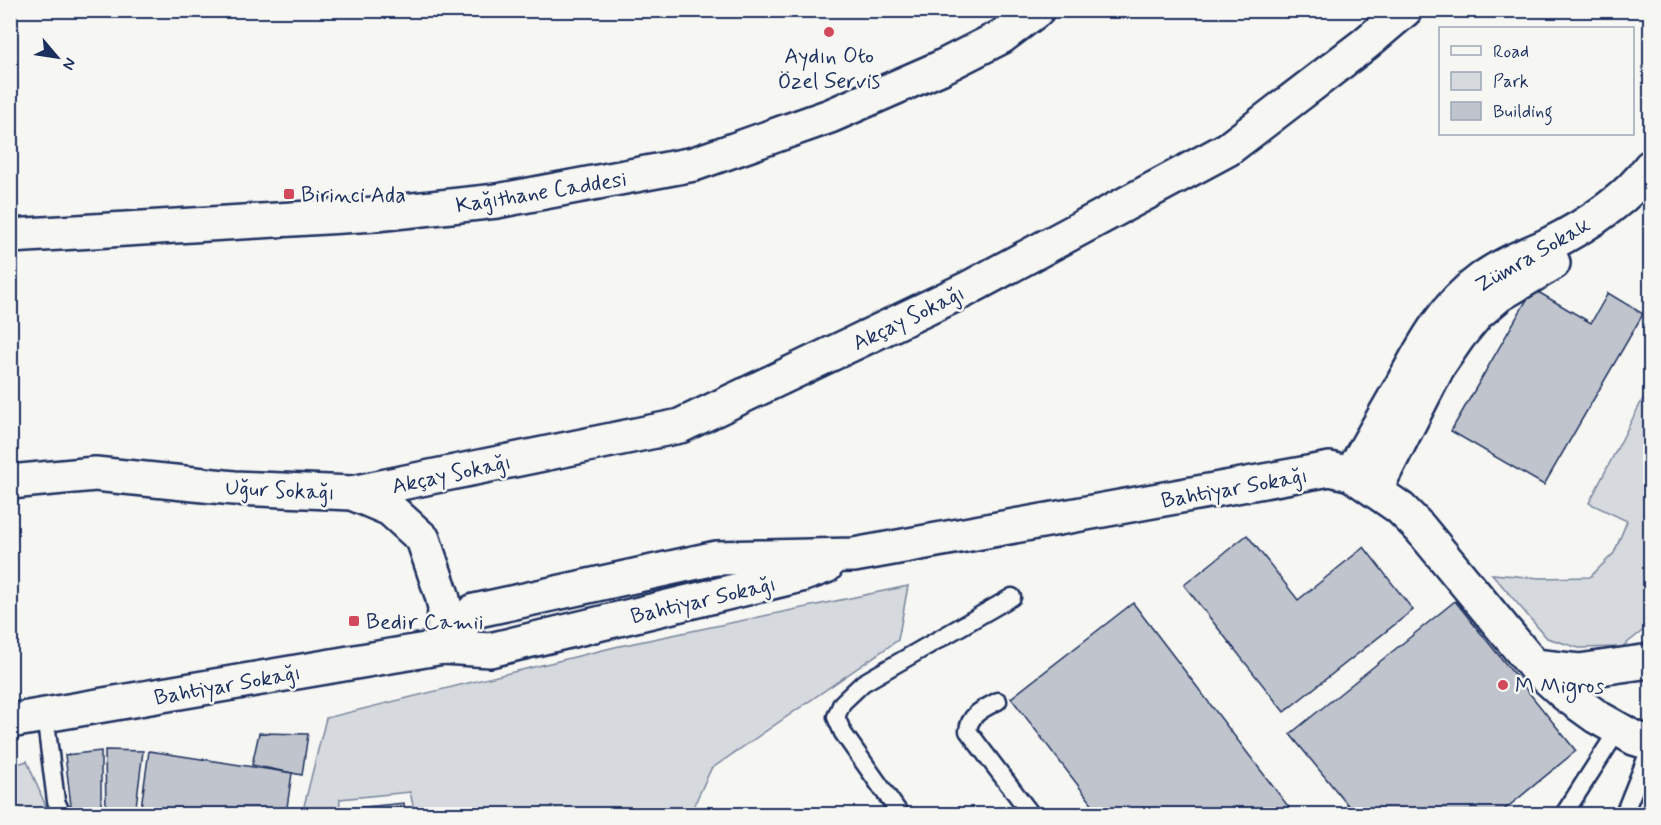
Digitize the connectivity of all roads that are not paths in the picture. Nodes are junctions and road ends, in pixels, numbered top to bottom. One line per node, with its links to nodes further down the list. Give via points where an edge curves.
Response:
1 (1037, 10): 5 (street, Kağıthane Caddesi, via 1000,37 940,68 830,116 694,164 497,201 376,214)
2 (1405, 10): 8 (street, Akçay Sokağı, via 1228,149 967,289 680,426)
3 (1650, 167): 7 (street, Zümra Sokak, via 1601,214 1500,267 1458,300 1433,329)
4 (1650, 196): 7 (street, Zümra Sokak, via 1583,248 1524,279 1478,314 1439,365)
5 (10, 236)
6 (10, 482): 8 (street, Uğur Sokağı, via 95,474 234,488)
7 (1363, 482): 10 (street, Bahtiyar Sokağı, via 1330,470 854,555 801,575 490,650); 12 (street, via 1400,508 1420,528)
8 (352, 493): 10 (street, Uğur Sokağı, via 390,508 423,539 445,608)
9 (1012, 597): 20 (lane, via 863,683 842,703 836,717 843,733)
10 (443, 647): 14 (street, Bahtiyar Sokağı)
11 (1650, 661): 12 (street, via 1579,671)
12 (1534, 666): 16 (street, via 1565,694)
13 (998, 701): 21 (lane, via 976,713 968,731)
14 (45, 715): 15 (street, Bahtiyar Sokağı); 19 (lane, via 56,801)
15 (10, 720)
16 (1618, 730): 17 (street); 22 (lane)
17 (1650, 743)
18 (1650, 748): 23 (lane)
19 (62, 814)
20 (900, 814)
21 (1031, 814)
22 (1564, 814)
23 (1624, 814)

